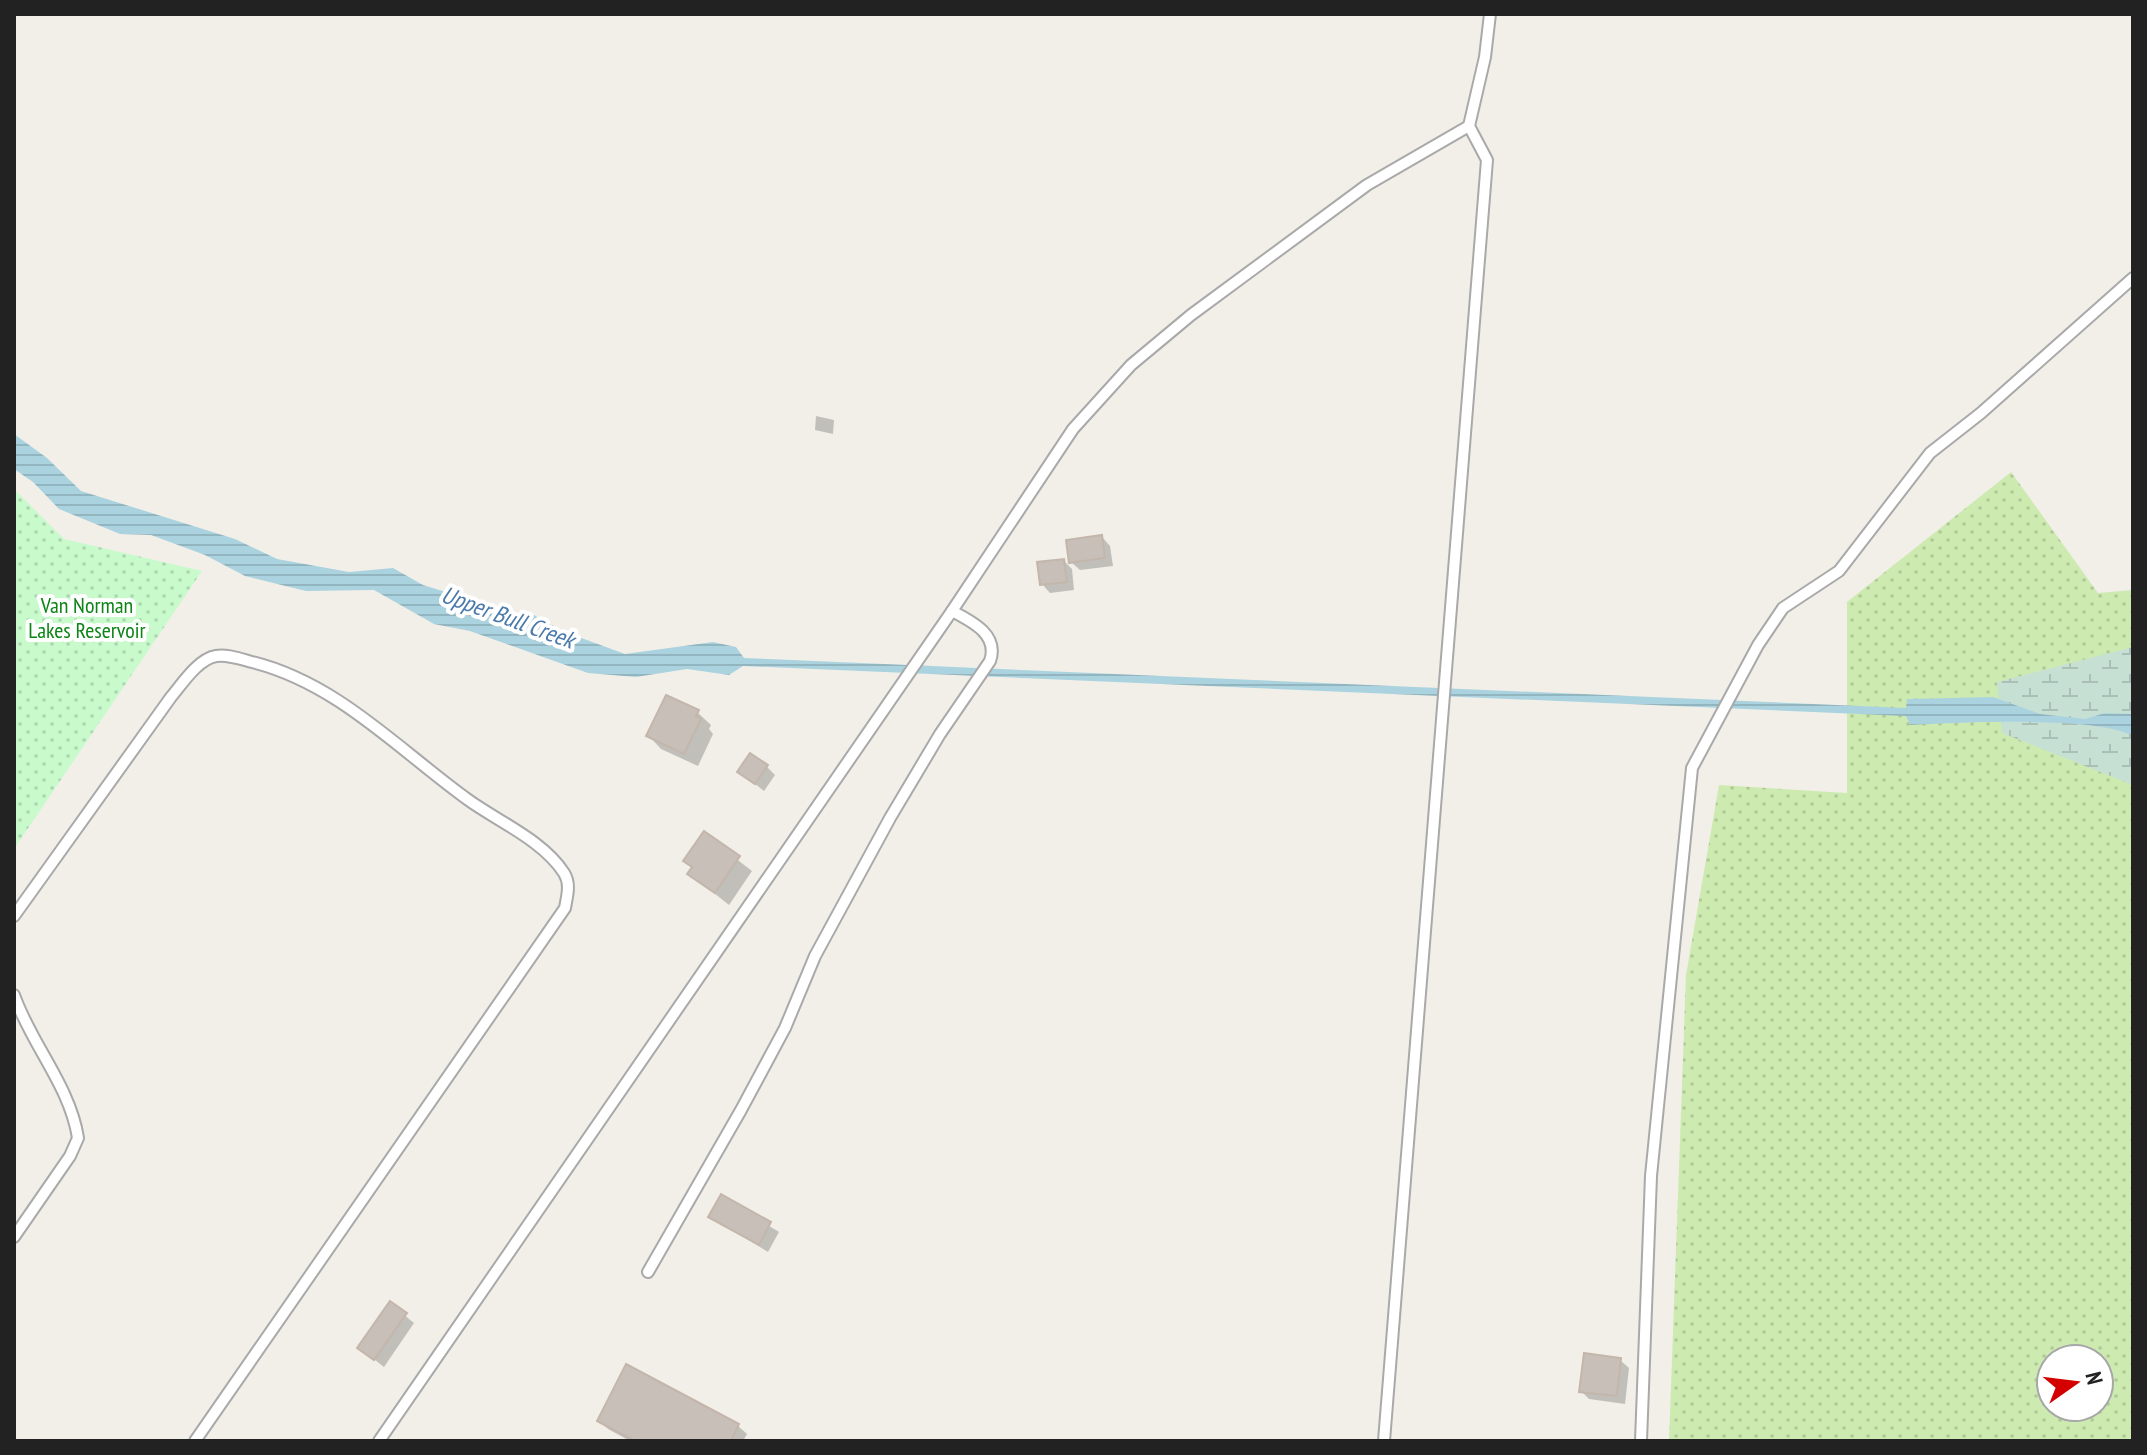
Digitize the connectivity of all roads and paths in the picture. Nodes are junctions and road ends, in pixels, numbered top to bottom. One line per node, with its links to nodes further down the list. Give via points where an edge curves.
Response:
1 (1490, 14): 2 (lane)
2 (1469, 126): 4 (lane, via 1367,185 1131,365 1073,429); 11 (lane, via 1487,160)
3 (2133, 278): 12 (lane, via 1930,453 1839,571 1783,608 1692,768 1651,1176)
4 (952, 611): 8 (lane, via 990,639 990,661 890,818 815,956 779,1039); 10 (lane)
5 (14, 916): 9 (lane, via 171,697 213,656 283,669 343,703 548,855 566,875 565,908)
6 (14, 995): 7 (lane, via 23,1022 64,1095 78,1138)
7 (14, 1237)
8 (648, 1272)
9 (195, 1441)
10 (379, 1441)
11 (1384, 1441)
12 (1641, 1441)

